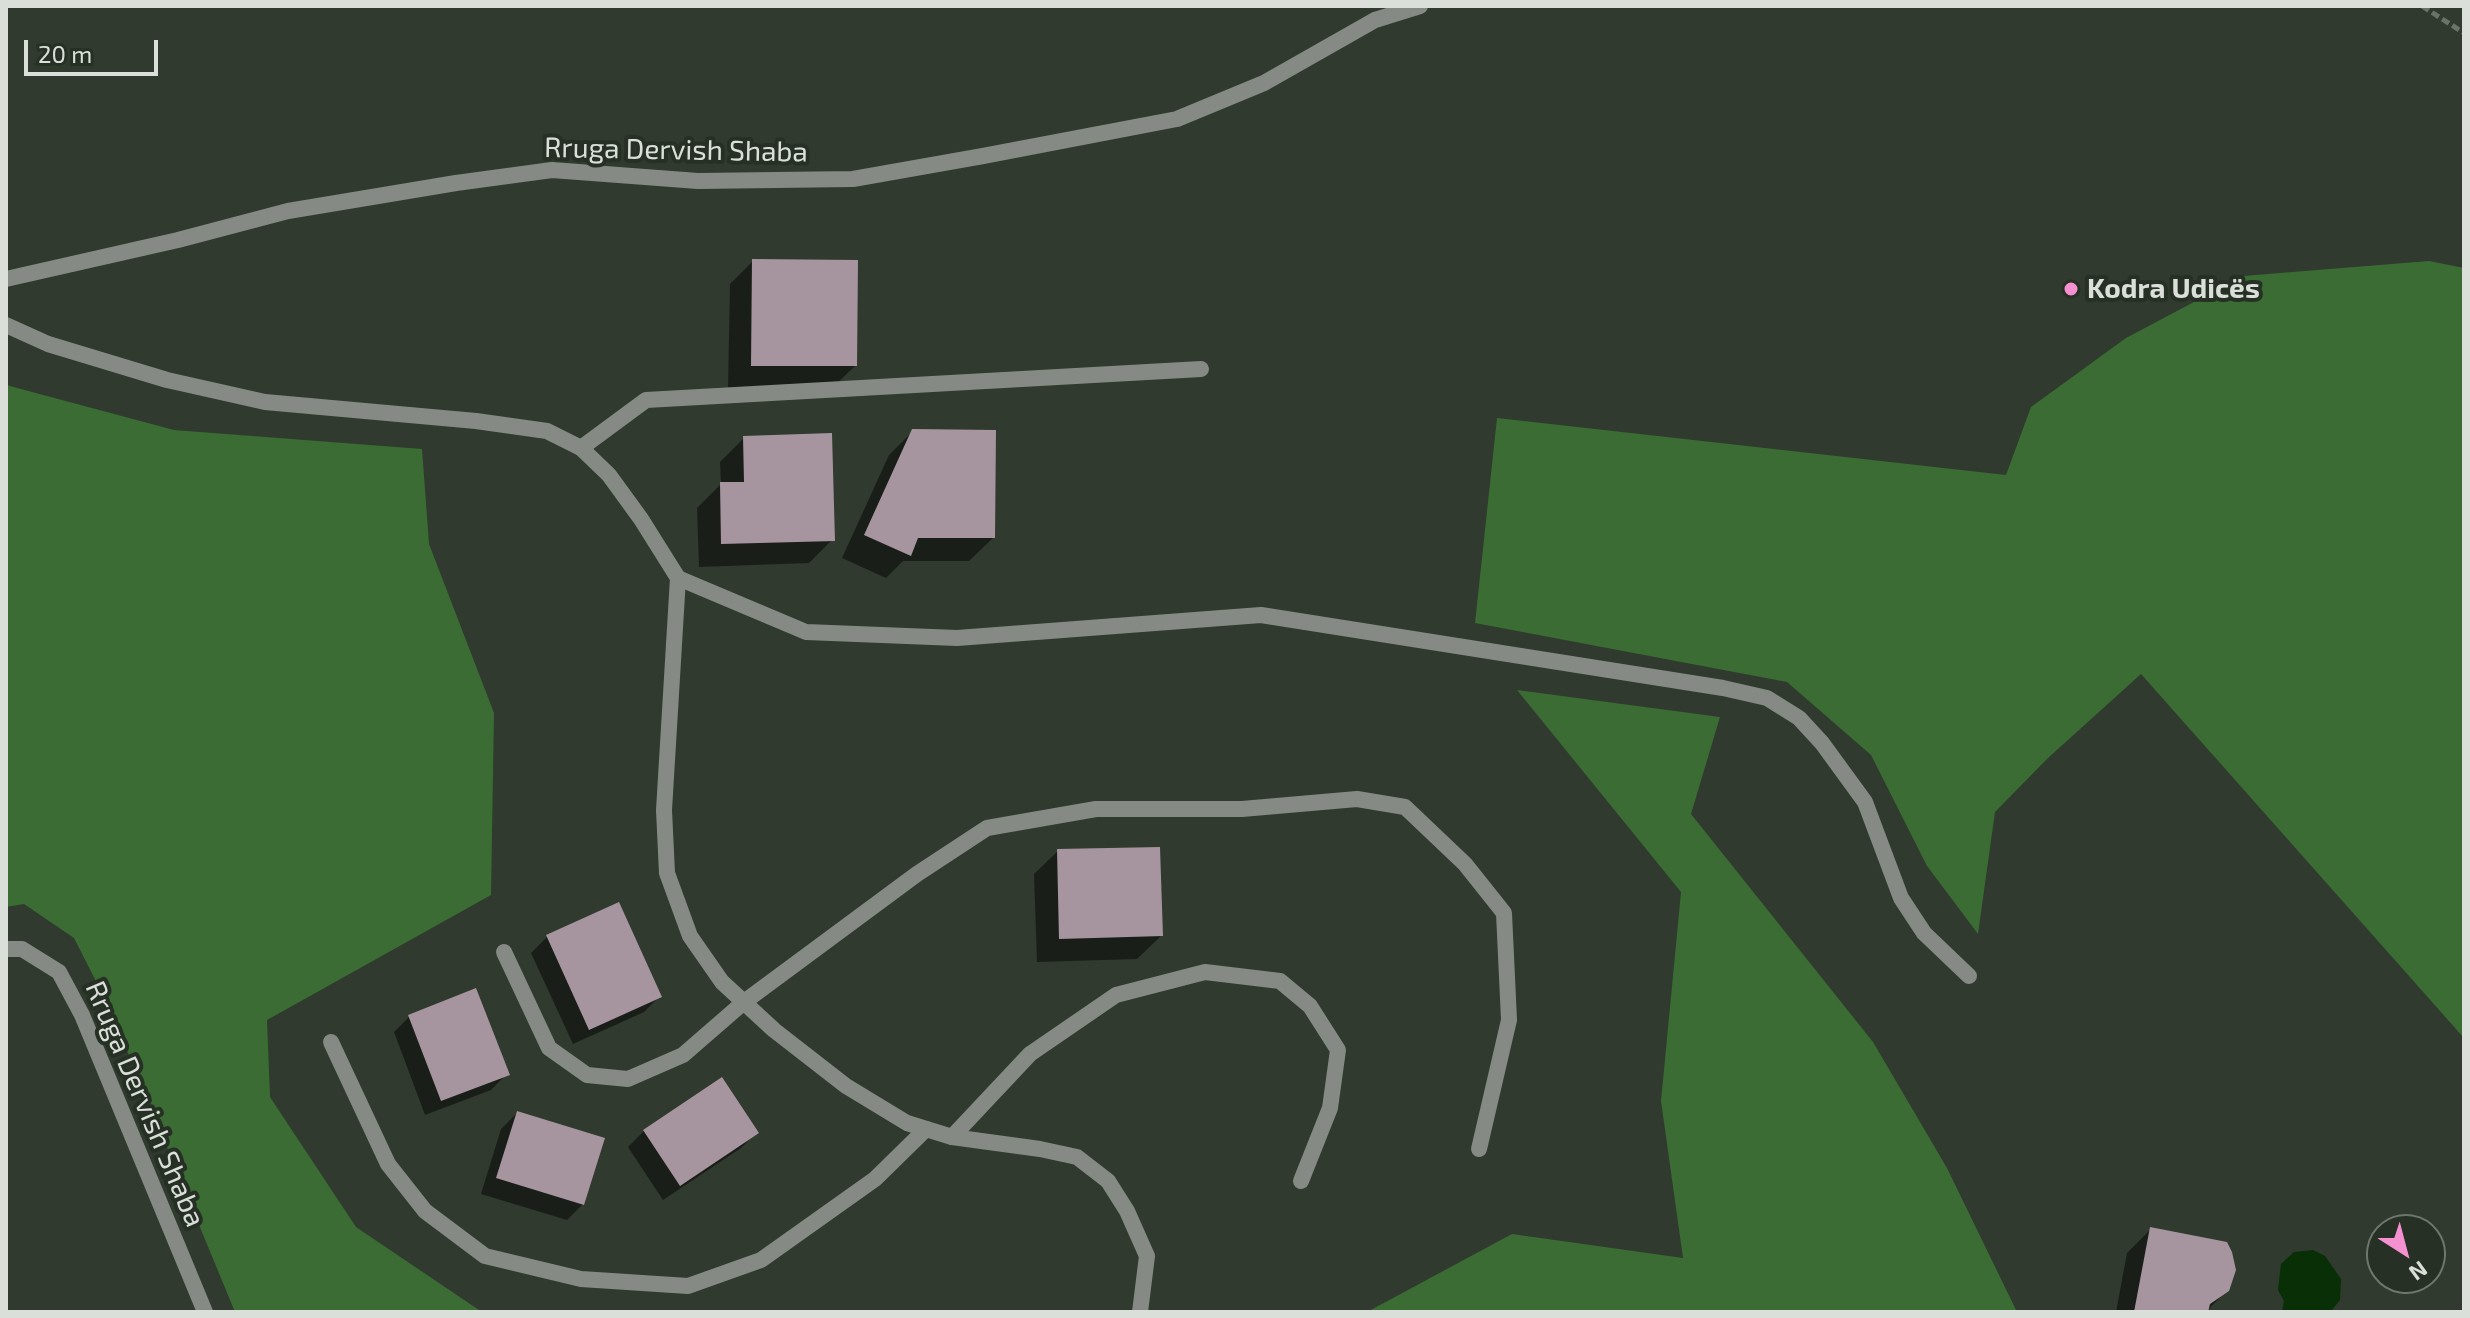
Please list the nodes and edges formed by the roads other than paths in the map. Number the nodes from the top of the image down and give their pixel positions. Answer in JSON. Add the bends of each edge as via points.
{"nodes":[{"id":1,"x":1420,"y":6,"type":"edge"},
{"id":2,"x":6,"y":279,"type":"edge"},
{"id":3,"x":6,"y":325,"type":"edge"},
{"id":4,"x":1201,"y":369,"type":"dead end"},
{"id":5,"x":581,"y":448,"type":"junction"},
{"id":6,"x":678,"y":578,"type":"junction"},
{"id":7,"x":6,"y":949,"type":"edge"},
{"id":8,"x":504,"y":952,"type":"dead end"},
{"id":9,"x":1969,"y":976,"type":"dead end"},
{"id":10,"x":744,"y":1002,"type":"junction"},
{"id":11,"x":331,"y":1042,"type":"dead end"},
{"id":12,"x":926,"y":1129,"type":"junction"},
{"id":13,"x":952,"y":1137,"type":"junction"},
{"id":14,"x":1479,"y":1149,"type":"dead end"},
{"id":15,"x":1301,"y":1181,"type":"dead end"},
{"id":16,"x":205,"y":1312,"type":"edge"},
{"id":17,"x":1140,"y":1312,"type":"edge"}],
"edges":[{"from":1,"to":2,"type":"street","name":"Rruga Dervish Shaba","via":[[1375,20],[1264,83],[1177,119],[853,179],[698,181],[552,170],[456,183],[288,211]]},
{"from":3,"to":5,"type":"street","via":[[48,344],[167,380],[265,402],[547,431]]},
{"from":4,"to":5,"type":"street","via":[[646,400]]},
{"from":5,"to":6,"type":"street","via":[[609,475]]},
{"from":6,"to":9,"type":"street","via":[[806,632],[957,638],[1261,615],[1767,698],[1799,718],[1839,766],[1865,802],[1901,898],[1924,933]]},
{"from":6,"to":10,"type":"street","via":[[664,810],[667,873],[690,936],[722,982]]},
{"from":7,"to":16,"type":"street","name":"Rruga Dervish Shaba","via":[[22,949],[59,972],[82,1015]]},
{"from":8,"to":10,"type":"street","via":[[549,1048],[587,1075],[628,1079],[683,1055]]},
{"from":10,"to":12,"type":"street","via":[[846,1086]]},
{"from":10,"to":14,"type":"street","via":[[987,828],[1096,809],[1242,809],[1357,799],[1405,807],[1465,864],[1504,913],[1509,1020]]},
{"from":11,"to":12,"type":"street","via":[[388,1164],[425,1211],[485,1256],[581,1279],[688,1286],[761,1260],[875,1179]]},
{"from":12,"to":13,"type":"street"},
{"from":13,"to":15,"type":"street","via":[[1030,1054],[1116,995],[1205,972],[1280,981],[1310,1006],[1338,1050],[1330,1108]]},
{"from":13,"to":17,"type":"street","via":[[1077,1157],[1108,1181],[1147,1256]]}]}
